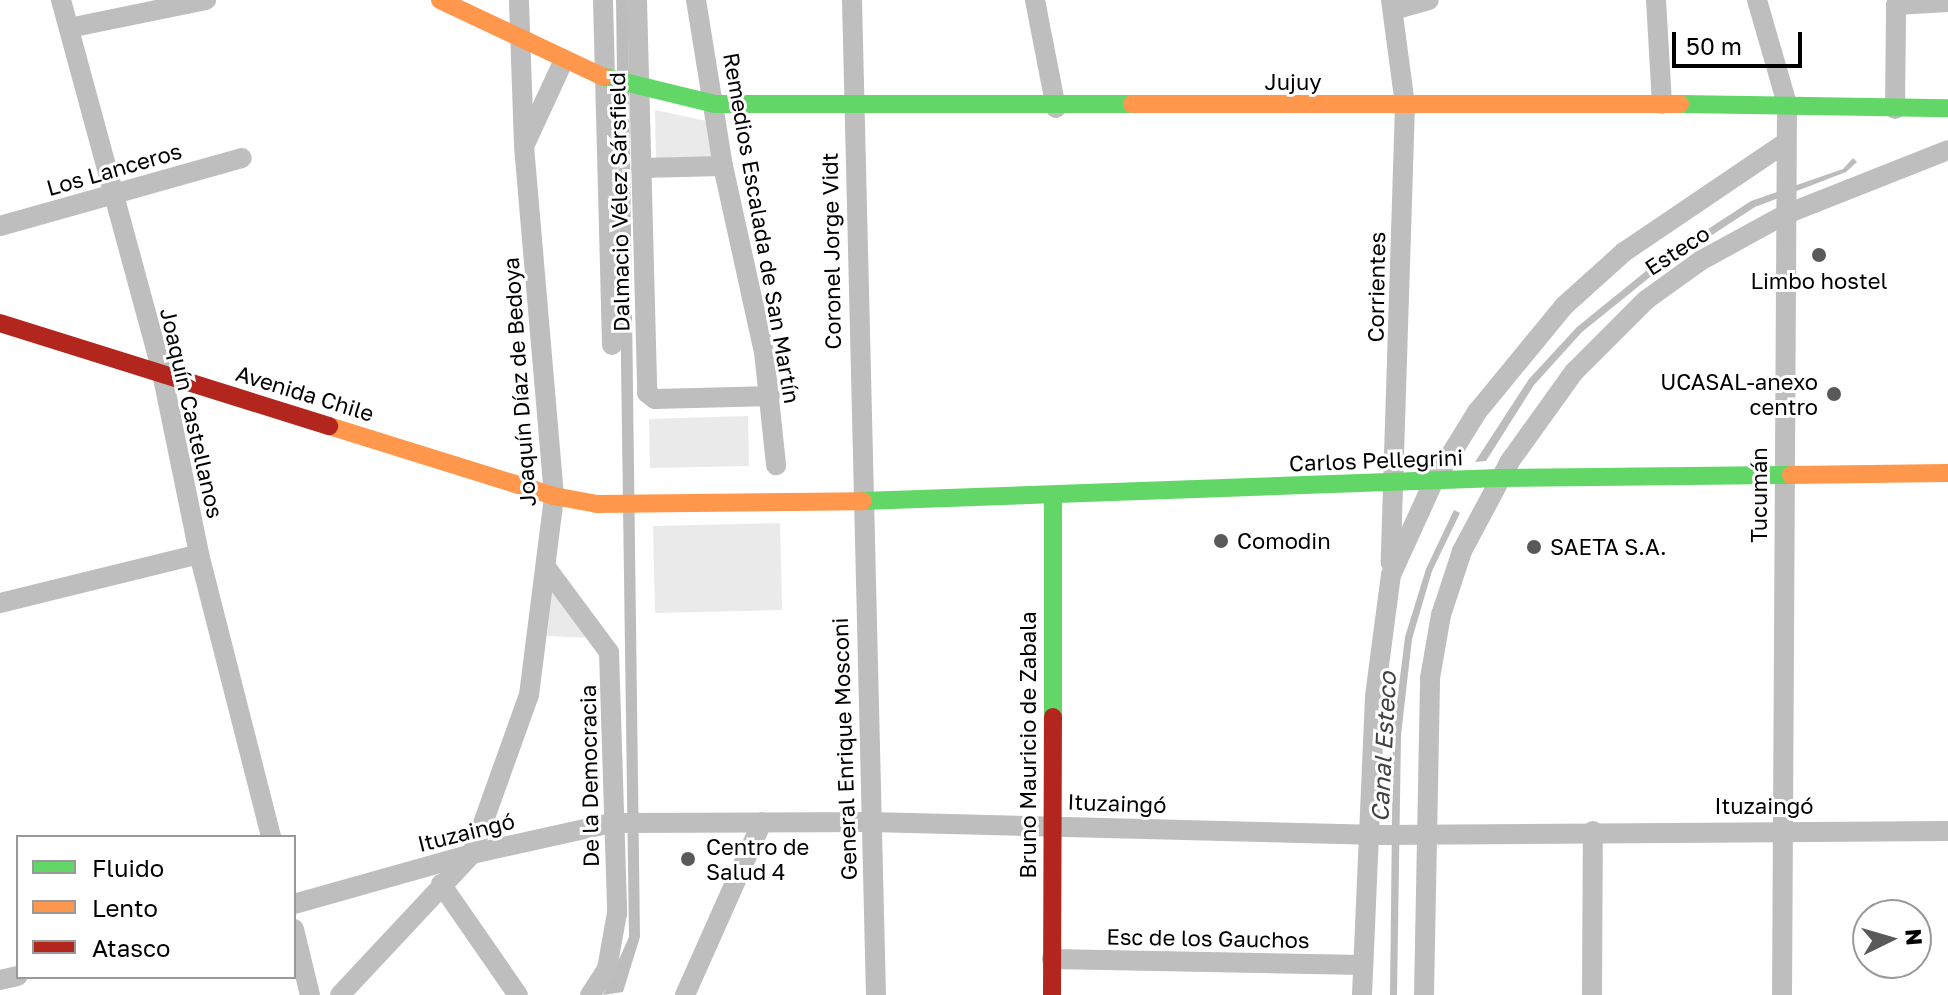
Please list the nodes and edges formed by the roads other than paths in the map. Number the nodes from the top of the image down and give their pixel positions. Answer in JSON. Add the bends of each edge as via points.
{"nodes":[{"id":1,"x":61,"y":0,"type":"edge"},
{"id":2,"x":206,"y":0,"type":"edge"},
{"id":3,"x":440,"y":0,"type":"edge"},
{"id":4,"x":519,"y":0,"type":"edge"},
{"id":5,"x":603,"y":0,"type":"edge"},
{"id":6,"x":637,"y":0,"type":"edge"},
{"id":7,"x":696,"y":0,"type":"edge"},
{"id":8,"x":852,"y":0,"type":"edge"},
{"id":9,"x":1035,"y":0,"type":"edge"},
{"id":10,"x":1429,"y":0,"type":"edge"},
{"id":11,"x":1656,"y":0,"type":"edge"},
{"id":12,"x":1757,"y":0,"type":"edge"},
{"id":13,"x":1948,"y":2,"type":"edge"},
{"id":14,"x":1392,"y":5,"type":"edge"},
{"id":15,"x":69,"y":28,"type":"junction"},
{"id":16,"x":519,"y":41,"type":"junction"},
{"id":17,"x":563,"y":62,"type":"junction"},
{"id":18,"x":604,"y":77,"type":"junction"},
{"id":19,"x":640,"y":89,"type":"junction"},
{"id":20,"x":715,"y":104,"type":"junction"},
{"id":21,"x":1662,"y":104,"type":"junction"},
{"id":22,"x":1787,"y":104,"type":"junction"},
{"id":23,"x":1405,"y":105,"type":"junction"},
{"id":24,"x":852,"y":106,"type":"junction"},
{"id":25,"x":1056,"y":108,"type":"junction"},
{"id":26,"x":1948,"y":108,"type":"edge"},
{"id":27,"x":1895,"y":109,"type":"junction"},
{"id":28,"x":1785,"y":143,"type":"junction"},
{"id":29,"x":524,"y":145,"type":"junction"},
{"id":30,"x":1948,"y":150,"type":"edge"},
{"id":31,"x":242,"y":158,"type":"dead end"},
{"id":32,"x":723,"y":166,"type":"junction"},
{"id":33,"x":641,"y":168,"type":"junction"},
{"id":34,"x":114,"y":194,"type":"junction"},
{"id":35,"x":1784,"y":212,"type":"junction"},
{"id":36,"x":0,"y":226,"type":"edge"},
{"id":37,"x":0,"y":323,"type":"edge"},
{"id":38,"x":612,"y":345,"type":"dead end"},
{"id":39,"x":162,"y":373,"type":"junction"},
{"id":40,"x":770,"y":396,"type":"junction"},
{"id":41,"x":776,"y":465,"type":"dead end"},
{"id":42,"x":1783,"y":473,"type":"junction"},
{"id":43,"x":1948,"y":473,"type":"edge"},
{"id":44,"x":1499,"y":478,"type":"junction"},
{"id":45,"x":1433,"y":483,"type":"junction"},
{"id":46,"x":1395,"y":484,"type":"junction"},
{"id":47,"x":1053,"y":495,"type":"junction"},
{"id":48,"x":554,"y":496,"type":"junction"},
{"id":49,"x":805,"y":500,"type":"joint"},
{"id":50,"x":860,"y":501,"type":"junction"},
{"id":51,"x":199,"y":554,"type":"junction"},
{"id":52,"x":548,"y":570,"type":"junction"},
{"id":53,"x":1391,"y":575,"type":"junction"},
{"id":54,"x":0,"y":603,"type":"edge"},
{"id":55,"x":762,"y":822,"type":"junction"},
{"id":56,"x":871,"y":822,"type":"junction"},
{"id":57,"x":612,"y":823,"type":"junction"},
{"id":58,"x":1051,"y":825,"type":"junction"},
{"id":59,"x":1783,"y":830,"type":"junction"},
{"id":60,"x":1593,"y":831,"type":"junction"},
{"id":61,"x":1948,"y":831,"type":"edge"},
{"id":62,"x":270,"y":835,"type":"edge"},
{"id":63,"x":1374,"y":835,"type":"junction"},
{"id":64,"x":1419,"y":835,"type":"junction"},
{"id":65,"x":472,"y":854,"type":"junction"},
{"id":66,"x":441,"y":884,"type":"junction"},
{"id":67,"x":296,"y":903,"type":"edge"},
{"id":68,"x":296,"y":937,"type":"edge"},
{"id":69,"x":1052,"y":959,"type":"junction"},
{"id":70,"x":1363,"y":965,"type":"junction"},
{"id":71,"x":310,"y":995,"type":"edge"},
{"id":72,"x":340,"y":995,"type":"edge"},
{"id":73,"x":518,"y":995,"type":"edge"},
{"id":74,"x":590,"y":995,"type":"edge"},
{"id":75,"x":685,"y":995,"type":"edge"},
{"id":76,"x":876,"y":995,"type":"edge"},
{"id":77,"x":1052,"y":995,"type":"edge"},
{"id":78,"x":1362,"y":995,"type":"edge"},
{"id":79,"x":1424,"y":995,"type":"edge"},
{"id":80,"x":1592,"y":995,"type":"edge"},
{"id":81,"x":1782,"y":995,"type":"edge"}],
"edges":[{"from":1,"to":15,"type":"street","name":"Joaquín Castellanos"},
{"from":2,"to":15,"type":"street"},
{"from":3,"to":16,"type":"main road","name":"Jujuy"},
{"from":4,"to":16,"type":"street","name":"Joaquín Díaz de Bedoya"},
{"from":5,"to":18,"type":"street","name":"Dalmacio Vélez Sársfield"},
{"from":6,"to":19,"type":"street","name":"Dalmacio Vélez Sársfield"},
{"from":7,"to":20,"type":"street","name":"Remedios Escalada de San Martín"},
{"from":8,"to":24,"type":"street","name":"Coronel Jorge Vidt"},
{"from":9,"to":25,"type":"street"},
{"from":10,"to":14,"type":"street"},
{"from":11,"to":21,"type":"street"},
{"from":12,"to":22,"type":"street","name":"Tucumán"},
{"from":13,"to":27,"type":"street","via":[[1896,5]]},
{"from":14,"to":23,"type":"street","name":"Corrientes"},
{"from":15,"to":34,"type":"street","name":"Joaquín Castellanos"},
{"from":16,"to":17,"type":"main road","name":"Jujuy"},
{"from":16,"to":29,"type":"street","name":"Joaquín Díaz de Bedoya"},
{"from":17,"to":18,"type":"main road","name":"Jujuy"},
{"from":17,"to":29,"type":"street"},
{"from":18,"to":19,"type":"main road","name":"Jujuy"},
{"from":18,"to":38,"type":"street","name":"Dalmacio Vélez Sársfield"},
{"from":19,"to":20,"type":"main road","name":"Jujuy"},
{"from":19,"to":33,"type":"street","name":"Dalmacio Vélez Sársfield"},
{"from":20,"to":24,"type":"main road","name":"Jujuy"},
{"from":20,"to":32,"type":"street","name":"Remedios Escalada de San Martín"},
{"from":21,"to":22,"type":"main road","name":"Jujuy"},
{"from":21,"to":23,"type":"main road","name":"Jujuy"},
{"from":22,"to":27,"type":"main road","name":"Jujuy"},
{"from":22,"to":28,"type":"street","name":"Tucumán"},
{"from":23,"to":25,"type":"main road","name":"Jujuy"},
{"from":23,"to":46,"type":"street","name":"Corrientes"},
{"from":24,"to":25,"type":"main road","name":"Jujuy"},
{"from":24,"to":50,"type":"street","name":"Coronel Jorge Vidt"},
{"from":26,"to":27,"type":"main road","name":"Jujuy"},
{"from":28,"to":35,"type":"street","name":"Tucumán"},
{"from":28,"to":45,"type":"street","name":"Esteco","via":[[1624,252],[1564,306],[1494,389]]},
{"from":29,"to":48,"type":"street","name":"Joaquín Díaz de Bedoya"},
{"from":30,"to":35,"type":"street","name":"Esteco"},
{"from":31,"to":34,"type":"street","name":"Los Lanceros"},
{"from":32,"to":33,"type":"street"},
{"from":32,"to":40,"type":"street","name":"Remedios Escalada de San Martín"},
{"from":33,"to":40,"type":"street","name":"Dalmacio Vélez Sársfield","via":[[647,393],[655,399]]},
{"from":34,"to":36,"type":"street","name":"Los Lanceros"},
{"from":34,"to":39,"type":"street","name":"Joaquín Castellanos"},
{"from":35,"to":42,"type":"street","name":"Tucumán"},
{"from":35,"to":44,"type":"street","name":"Esteco","via":[[1646,300],[1574,372]]},
{"from":37,"to":39,"type":"main road","name":"Avenida Chile"},
{"from":39,"to":48,"type":"main road","name":"Avenida Chile"},
{"from":39,"to":51,"type":"street","name":"Joaquín Castellanos"},
{"from":40,"to":41,"type":"street","name":"Remedios Escalada de San Martín"},
{"from":42,"to":43,"type":"main road","name":"Carlos Pellegrini"},
{"from":42,"to":44,"type":"main road","name":"Carlos Pellegrini"},
{"from":42,"to":59,"type":"street","name":"Tucumán"},
{"from":44,"to":45,"type":"main road","name":"Carlos Pellegrini"},
{"from":44,"to":64,"type":"street","via":[[1462,551],[1441,615]]},
{"from":45,"to":46,"type":"main road","name":"Carlos Pellegrini"},
{"from":45,"to":53,"type":"street","name":"Corrientes"},
{"from":46,"to":47,"type":"main road","name":"Carlos Pellegrini"},
{"from":46,"to":53,"type":"street","name":"Corrientes"},
{"from":47,"to":50,"type":"main road","name":"Carlos Pellegrini"},
{"from":47,"to":58,"type":"main road","name":"Bruno Mauricio de Zabala"},
{"from":48,"to":49,"type":"main road","name":"Avenida Chile","via":[[597,504]]},
{"from":48,"to":52,"type":"street","name":"Joaquín Díaz de Bedoya"},
{"from":49,"to":50,"type":"main road","name":"Carlos Pellegrini"},
{"from":50,"to":56,"type":"street","name":"General Enrique Mosconi"},
{"from":51,"to":54,"type":"street"},
{"from":51,"to":62,"type":"street","name":"Joaquín Castellanos"},
{"from":52,"to":57,"type":"street","name":"De la Democracia","via":[[609,652]]},
{"from":52,"to":65,"type":"street","name":"Joaquín Díaz de Bedoya","via":[[529,695]]},
{"from":53,"to":63,"type":"street","name":"Corrientes","via":[[1375,696]]},
{"from":55,"to":56,"type":"street","name":"Ituzaingó"},
{"from":55,"to":57,"type":"street","name":"Ituzaingó"},
{"from":55,"to":75,"type":"street"},
{"from":56,"to":58,"type":"street","name":"Ituzaingó"},
{"from":56,"to":76,"type":"street","name":"General Enrique Mosconi"},
{"from":57,"to":65,"type":"street","name":"Ituzaingó"},
{"from":57,"to":74,"type":"street","name":"De la Democracia","via":[[614,944],[607,969]]},
{"from":58,"to":63,"type":"street","name":"Ituzaingó"},
{"from":58,"to":69,"type":"main road","name":"Bruno Mauricio de Zabala"},
{"from":59,"to":60,"type":"street","name":"Ituzaingó"},
{"from":59,"to":61,"type":"street","name":"Ituzaingó"},
{"from":59,"to":81,"type":"street","name":"Tucumán"},
{"from":60,"to":64,"type":"street","name":"Ituzaingó"},
{"from":60,"to":80,"type":"street"},
{"from":63,"to":64,"type":"street","name":"Ituzaingó"},
{"from":63,"to":70,"type":"street","name":"Corrientes"},
{"from":64,"to":79,"type":"street"},
{"from":65,"to":66,"type":"street"},
{"from":65,"to":67,"type":"street","name":"Ituzaingó"},
{"from":66,"to":72,"type":"street"},
{"from":66,"to":73,"type":"street"},
{"from":68,"to":71,"type":"street"},
{"from":69,"to":70,"type":"street","name":"Esc de los Gauchos"},
{"from":69,"to":77,"type":"main road","name":"Bruno Mauricio de Zabala"},
{"from":70,"to":78,"type":"street","name":"Corrientes"}]}
